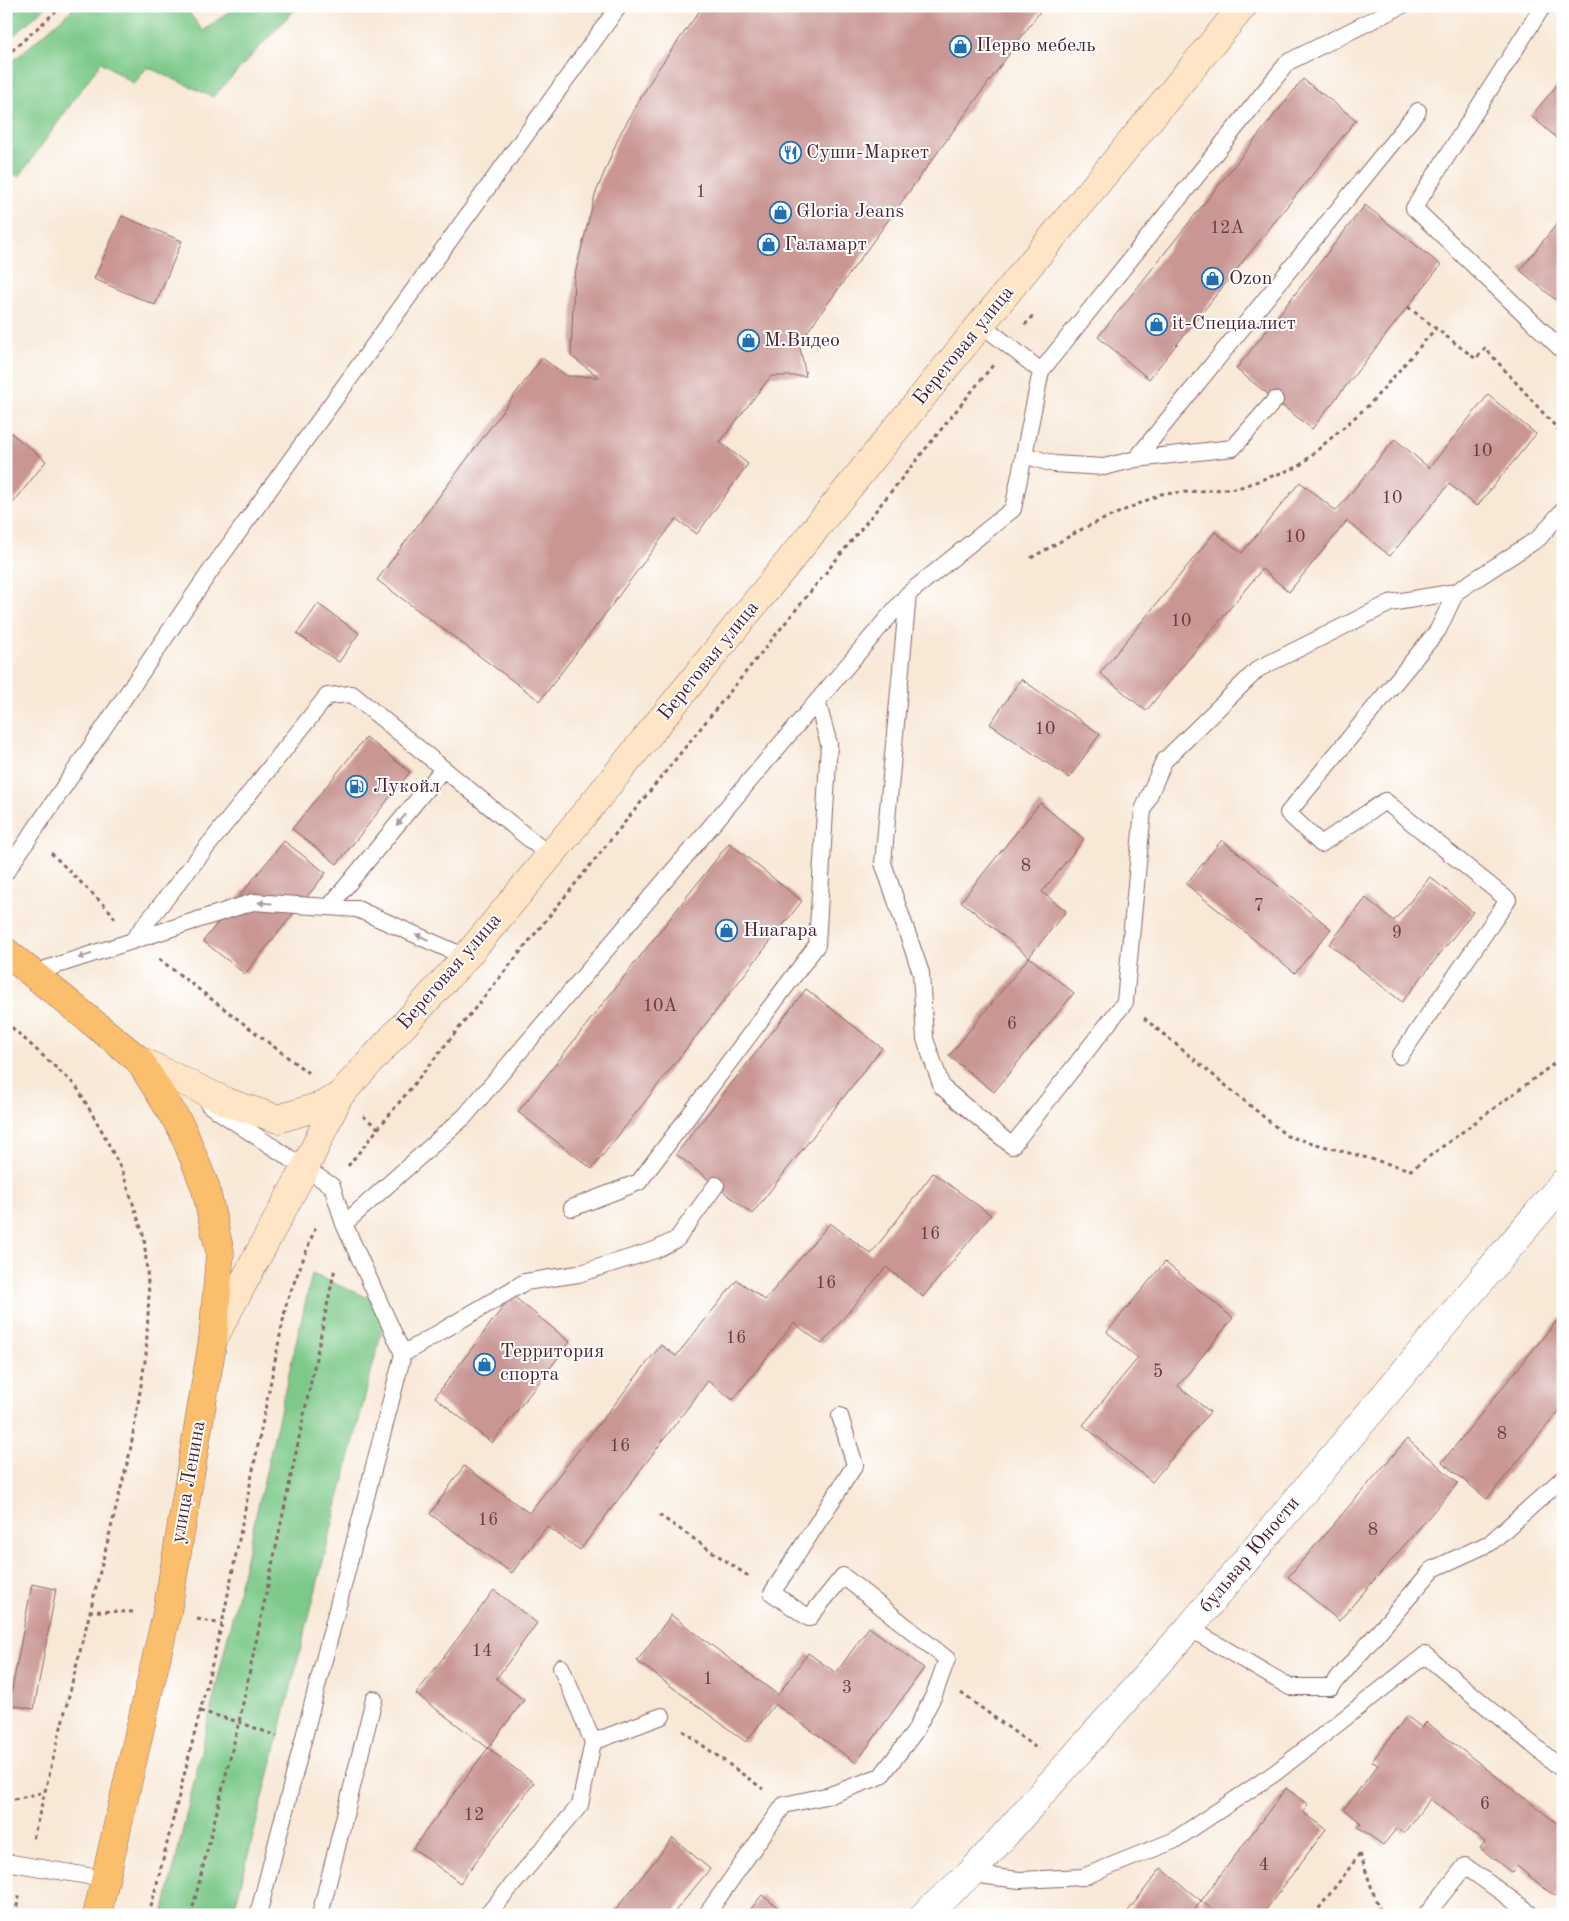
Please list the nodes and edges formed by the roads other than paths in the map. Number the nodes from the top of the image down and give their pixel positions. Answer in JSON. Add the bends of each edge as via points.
{"nodes":[{"id":1,"x":619,"y":6,"type":"edge"},
{"id":2,"x":1243,"y":6,"type":"edge"},
{"id":3,"x":1401,"y":6,"type":"edge"},
{"id":4,"x":1543,"y":6,"type":"edge"},
{"id":5,"x":1418,"y":111,"type":"dead end"},
{"id":6,"x":981,"y":324,"type":"junction"},
{"id":7,"x":1563,"y":351,"type":"edge"},
{"id":8,"x":1041,"y":371,"type":"junction"},
{"id":9,"x":1275,"y":400,"type":"dead end"},
{"id":10,"x":1024,"y":455,"type":"junction"},
{"id":11,"x":1136,"y":459,"type":"junction"},
{"id":12,"x":1563,"y":510,"type":"edge"},
{"id":13,"x":1456,"y":592,"type":"junction"},
{"id":14,"x":908,"y":594,"type":"junction"},
{"id":15,"x":817,"y":701,"type":"junction"},
{"id":16,"x":443,"y":769,"type":"junction"},
{"id":17,"x":549,"y":855,"type":"junction"},
{"id":18,"x":6,"y":872,"type":"edge"},
{"id":19,"x":329,"y":907,"type":"junction"},
{"id":20,"x":132,"y":941,"type":"junction"},
{"id":21,"x":6,"y":952,"type":"edge"},
{"id":22,"x":466,"y":957,"type":"junction"},
{"id":23,"x":33,"y":973,"type":"junction"},
{"id":24,"x":1400,"y":1056,"type":"dead end"},
{"id":25,"x":139,"y":1060,"type":"junction"},
{"id":26,"x":339,"y":1096,"type":"junction"},
{"id":27,"x":306,"y":1166,"type":"junction"},
{"id":28,"x":1563,"y":1183,"type":"edge"},
{"id":29,"x":716,"y":1185,"type":"dead end"},
{"id":30,"x":572,"y":1208,"type":"dead end"},
{"id":31,"x":344,"y":1224,"type":"junction"},
{"id":32,"x":213,"y":1339,"type":"junction"},
{"id":33,"x":403,"y":1354,"type":"junction"},
{"id":34,"x":840,"y":1416,"type":"dead end"},
{"id":35,"x":1563,"y":1478,"type":"edge"},
{"id":36,"x":1189,"y":1628,"type":"junction"},
{"id":37,"x":561,"y":1667,"type":"dead end"},
{"id":38,"x":374,"y":1699,"type":"dead end"},
{"id":39,"x":662,"y":1716,"type":"road end"},
{"id":40,"x":593,"y":1742,"type":"junction"},
{"id":41,"x":1563,"y":1770,"type":"edge"},
{"id":42,"x":6,"y":1862,"type":"edge"},
{"id":43,"x":970,"y":1874,"type":"junction"},
{"id":44,"x":106,"y":1879,"type":"junction"},
{"id":45,"x":97,"y":1915,"type":"edge"},
{"id":46,"x":258,"y":1915,"type":"edge"},
{"id":47,"x":320,"y":1915,"type":"edge"},
{"id":48,"x":487,"y":1915,"type":"edge"},
{"id":49,"x":706,"y":1915,"type":"edge"},
{"id":50,"x":924,"y":1915,"type":"edge"},
{"id":51,"x":1426,"y":1915,"type":"edge"},
{"id":52,"x":1533,"y":1915,"type":"edge"}],
"edges":[{"from":1,"to":18,"type":"lane","via":[[209,573]]},
{"from":2,"to":6,"type":"main road","name":"Береговая улица"},
{"from":3,"to":8,"type":"lane","via":[[1288,62]]},
{"from":4,"to":7,"type":"lane","via":[[1414,208]]},
{"from":5,"to":11,"type":"lane"},
{"from":6,"to":8,"type":"lane"},
{"from":6,"to":17,"type":"main road","name":"Береговая улица"},
{"from":8,"to":10,"type":"lane"},
{"from":9,"to":11,"type":"lane","via":[[1233,448]]},
{"from":10,"to":11,"type":"lane","via":[[1054,464],[1104,467]]},
{"from":10,"to":14,"type":"lane","via":[[1013,509]]},
{"from":12,"to":13,"type":"lane","via":[[1539,538]]},
{"from":13,"to":14,"type":"lane","via":[[1390,603],[1258,669],[1164,761],[1143,810],[1125,1002],[1012,1146],[942,1086],[925,1038],[921,973],[883,863]]},
{"from":13,"to":24,"type":"lane","via":[[1438,630],[1288,813],[1321,844],[1385,801],[1508,900]]},
{"from":14,"to":15,"type":"lane"},
{"from":15,"to":30,"type":"lane","via":[[829,744],[817,945],[639,1182]]},
{"from":15,"to":31,"type":"lane","via":[[465,1116]]},
{"from":16,"to":17,"type":"lane"},
{"from":16,"to":19,"type":"lane","one_way":true},
{"from":16,"to":20,"type":"lane","via":[[352,694],[327,696]]},
{"from":17,"to":22,"type":"main road","name":"Береговая улица"},
{"from":19,"to":20,"type":"lane","one_way":true,"via":[[253,902]]},
{"from":22,"to":19,"type":"lane","one_way":true,"via":[[357,909]]},
{"from":20,"to":23,"type":"lane","one_way":true},
{"from":21,"to":23,"type":"main road","name":"улица Ленина"},
{"from":22,"to":26,"type":"main road","name":"Береговая улица"},
{"from":23,"to":25,"type":"main road","name":"улица Ленина"},
{"from":25,"to":26,"type":"main road","name":"улица Ленина","via":[[227,1102],[278,1119],[320,1106]]},
{"from":25,"to":27,"type":"lane"},
{"from":25,"to":32,"type":"main road","name":"улица Ленина","via":[[182,1129],[205,1186],[220,1252]]},
{"from":26,"to":27,"type":"main road","name":"Береговая улица"},
{"from":27,"to":31,"type":"lane","via":[[332,1186]]},
{"from":27,"to":32,"type":"main road","name":"Береговая улица"},
{"from":28,"to":36,"type":"street","name":"бульвар Юности"},
{"from":29,"to":33,"type":"lane","via":[[677,1239],[655,1250],[578,1274],[525,1282]]},
{"from":31,"to":33,"type":"lane"},
{"from":32,"to":44,"type":"main road","name":"улица Ленина","via":[[167,1612]]},
{"from":33,"to":46,"type":"lane"},
{"from":34,"to":49,"type":"lane","via":[[855,1465],[772,1593],[809,1618],[843,1576],[947,1659],[914,1733],[881,1776],[830,1795],[784,1805]]},
{"from":35,"to":36,"type":"lane","via":[[1490,1543],[1433,1569],[1331,1687],[1290,1687]]},
{"from":36,"to":43,"type":"street","name":"бульвар Юности"},
{"from":37,"to":40,"type":"lane"},
{"from":38,"to":47,"type":"lane"},
{"from":39,"to":40,"type":"lane"},
{"from":40,"to":48,"type":"lane","via":[[580,1805]]},
{"from":41,"to":43,"type":"lane","via":[[1425,1655],[1275,1773],[1173,1841],[1083,1877],[1020,1880]]},
{"from":42,"to":44,"type":"lane"},
{"from":43,"to":50,"type":"street","name":"бульвар Юности"},
{"from":44,"to":45,"type":"main road","name":"улица Ленина"},
{"from":51,"to":52,"type":"lane","via":[[1466,1866]]}]}
